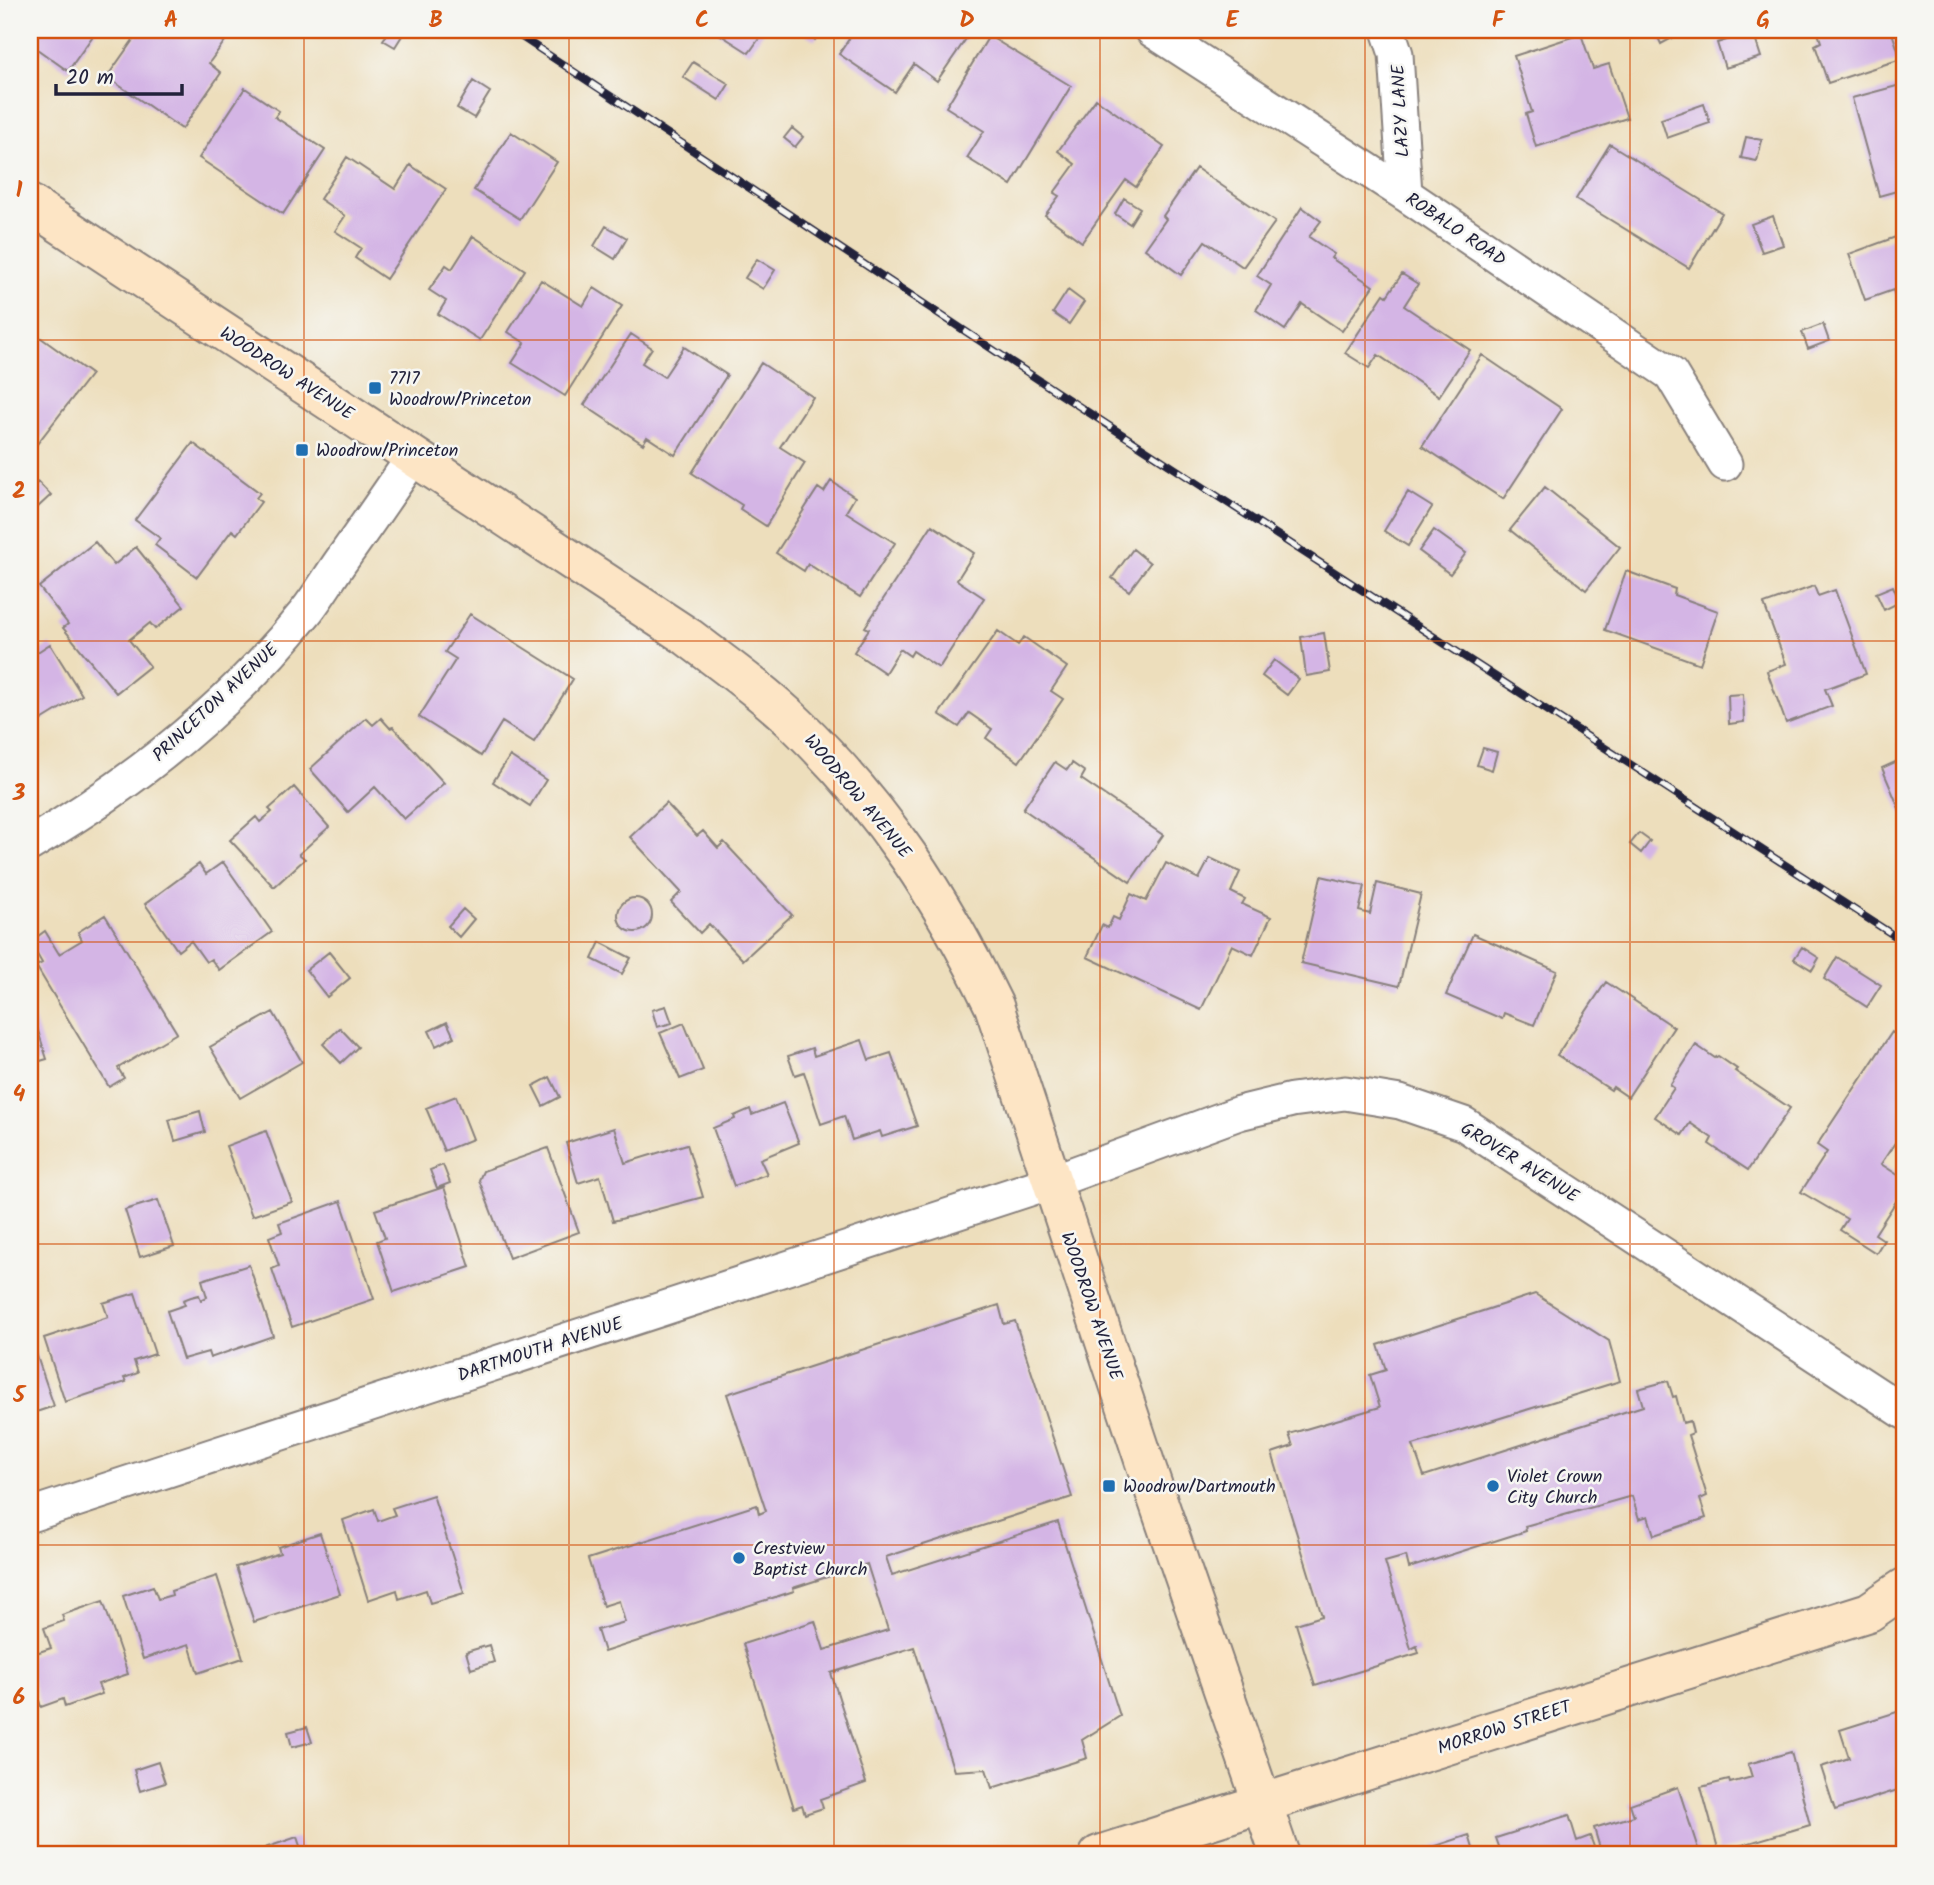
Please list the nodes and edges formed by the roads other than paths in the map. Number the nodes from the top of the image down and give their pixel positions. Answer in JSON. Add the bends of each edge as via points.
{"nodes":[{"id":1,"x":1152,"y":30,"type":"edge"},
{"id":2,"x":1388,"y":30,"type":"edge"},
{"id":3,"x":1405,"y":194,"type":"junction"},
{"id":4,"x":30,"y":204,"type":"edge"},
{"id":5,"x":414,"y":456,"type":"junction"},
{"id":6,"x":1725,"y":464,"type":"dead end"},
{"id":7,"x":30,"y":844,"type":"edge"},
{"id":8,"x":1051,"y":1182,"type":"junction"},
{"id":9,"x":1904,"y":1412,"type":"edge"},
{"id":10,"x":30,"y":1515,"type":"edge"},
{"id":11,"x":1904,"y":1588,"type":"edge"},
{"id":12,"x":1261,"y":1804,"type":"junction"},
{"id":13,"x":1099,"y":1855,"type":"edge"},
{"id":14,"x":1280,"y":1855,"type":"edge"}],
"edges":[{"from":1,"to":3,"type":"street","name":"ROBALO ROAD"},
{"from":2,"to":3,"type":"street","name":"LAZY LANE","via":[[1396,54]]},
{"from":3,"to":6,"type":"street","name":"ROBALO ROAD","via":[[1671,374]]},
{"from":4,"to":5,"type":"street","name":"WOODROW AVENUE"},
{"from":5,"to":7,"type":"street","name":"PRINCETON AVENUE","via":[[306,613],[252,673],[143,769]]},
{"from":5,"to":8,"type":"street","name":"WOODROW AVENUE","via":[[688,637],[748,682],[839,768],[885,822],[963,942],[994,1006]]},
{"from":8,"to":9,"type":"street","name":"GROVER AVENUE","via":[[1238,1113],[1292,1100],[1345,1093],[1400,1102],[1464,1124]]},
{"from":8,"to":10,"type":"street","name":"DARTMOUTH AVENUE"},
{"from":8,"to":12,"type":"street","name":"WOODROW AVENUE"},
{"from":11,"to":12,"type":"street","name":"MORROW STREET","via":[[1869,1612]]},
{"from":12,"to":13,"type":"street","name":"MORROW STREET"},
{"from":12,"to":14,"type":"street","name":"WOODROW AVENUE"}]}
